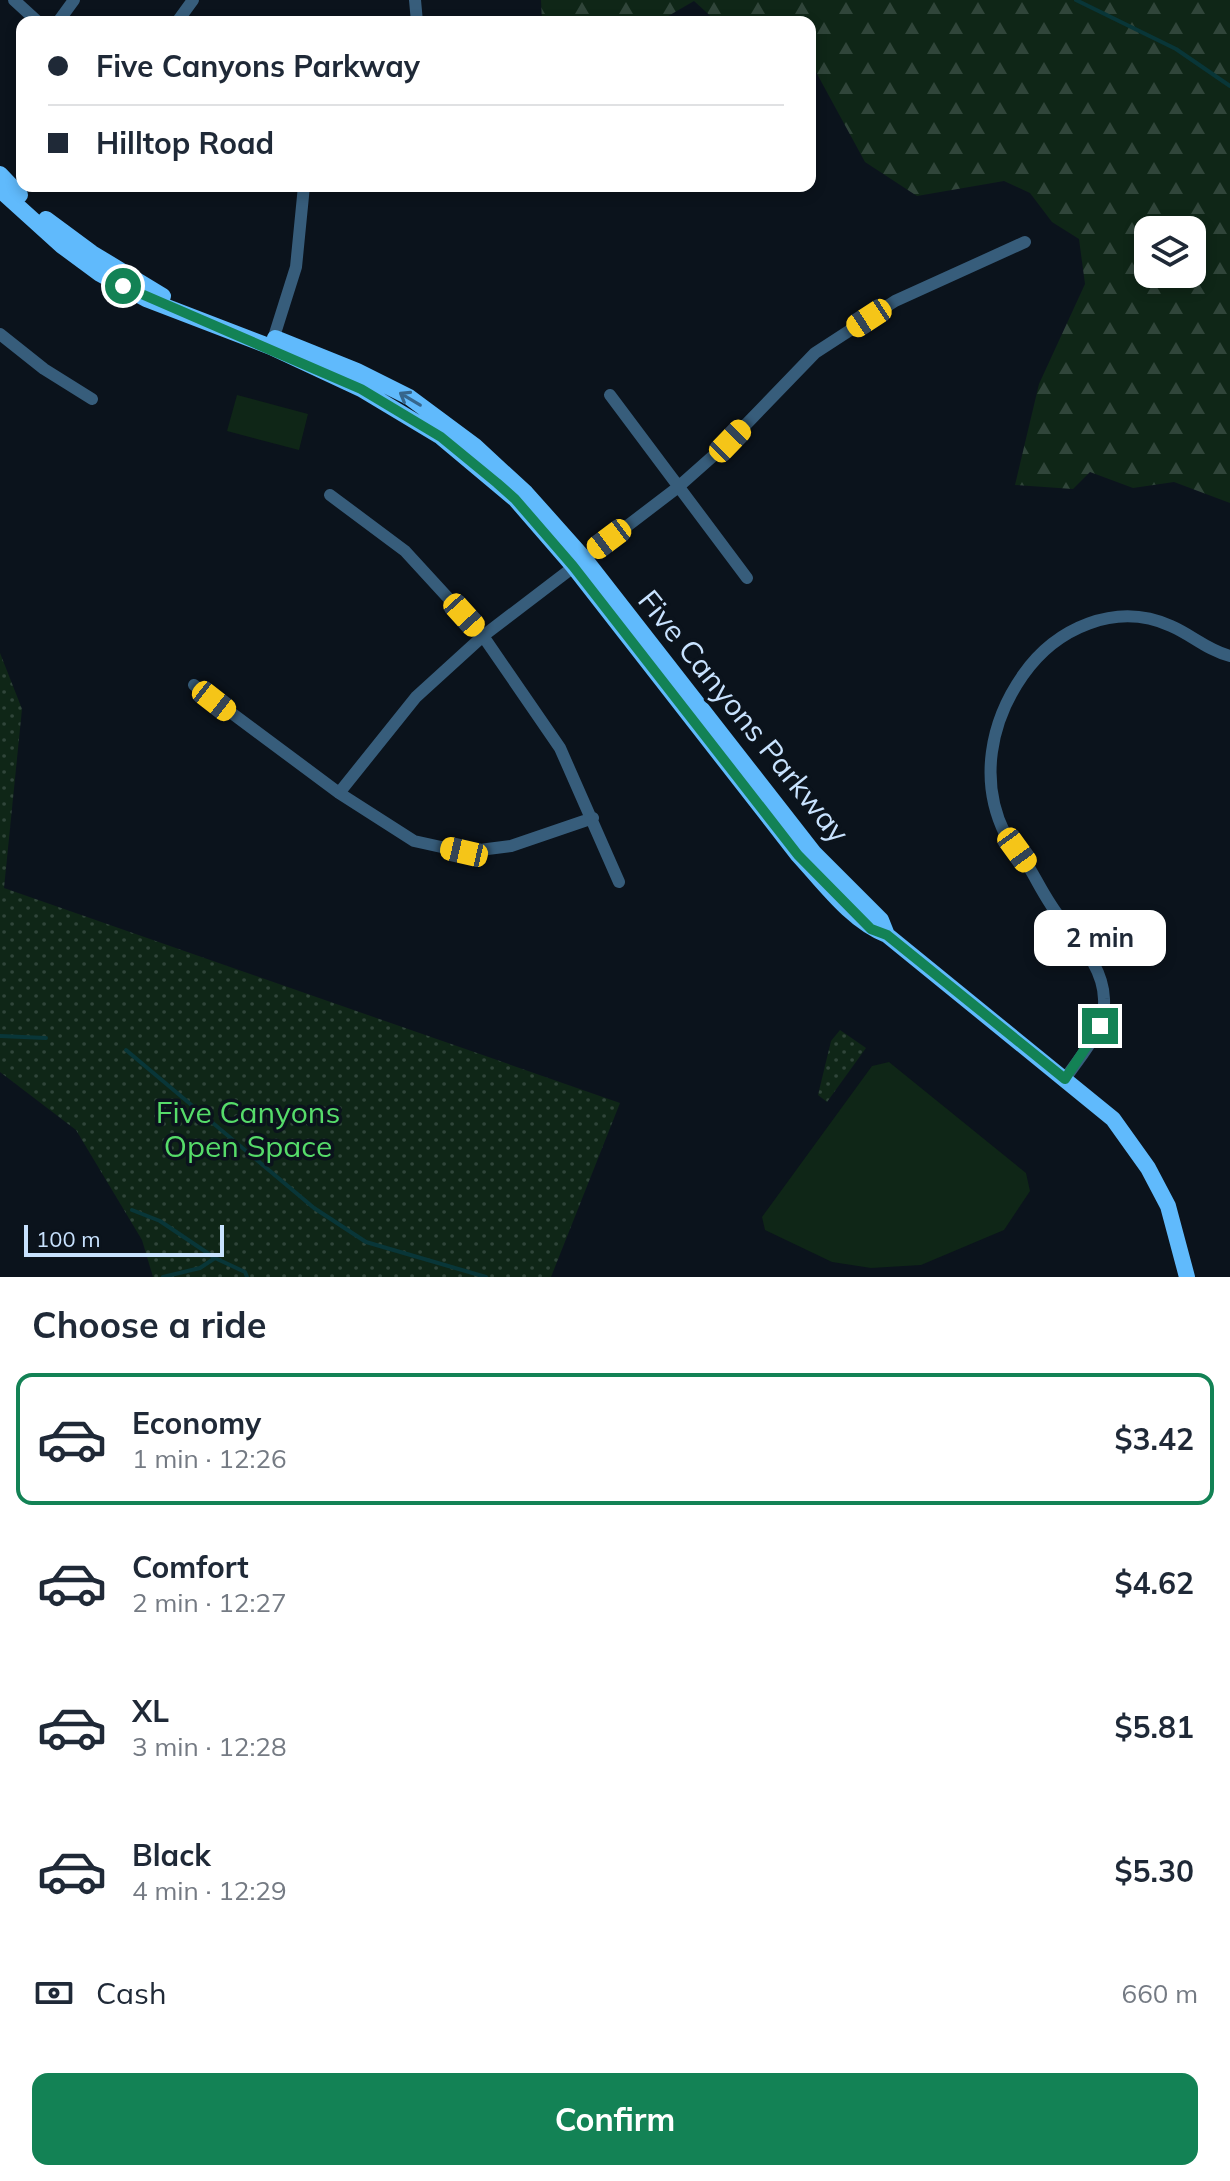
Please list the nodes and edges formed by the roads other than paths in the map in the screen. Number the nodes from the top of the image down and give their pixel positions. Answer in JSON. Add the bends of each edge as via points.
{"nodes":[{"id":1,"x":14,"y":0,"type":"edge"},
{"id":2,"x":31,"y":16,"type":"edge"},
{"id":3,"x":0,"y":174,"type":"edge"},
{"id":4,"x":0,"y":190,"type":"edge"},
{"id":5,"x":16,"y":190,"type":"edge"},
{"id":6,"x":18,"y":192,"type":"edge"},
{"id":7,"x":303,"y":192,"type":"edge"},
{"id":8,"x":1025,"y":242,"type":"dead end"},
{"id":9,"x":0,"y":334,"type":"edge"},
{"id":10,"x":272,"y":342,"type":"junction"},
{"id":11,"x":610,"y":395,"type":"dead end"},
{"id":12,"x":92,"y":399,"type":"dead end"},
{"id":13,"x":677,"y":488,"type":"junction"},
{"id":14,"x":330,"y":495,"type":"dead end"},
{"id":15,"x":579,"y":562,"type":"junction"},
{"id":16,"x":747,"y":578,"type":"dead end"},
{"id":17,"x":483,"y":636,"type":"junction"},
{"id":18,"x":1230,"y":656,"type":"edge"},
{"id":19,"x":194,"y":685,"type":"dead end"},
{"id":20,"x":339,"y":793,"type":"junction"},
{"id":21,"x":593,"y":818,"type":"junction"},
{"id":22,"x":619,"y":882,"type":"dead end"},
{"id":23,"x":1065,"y":1079,"type":"junction"},
{"id":24,"x":1187,"y":1277,"type":"edge"}],
"edges":[{"from":1,"to":2,"type":"street"},
{"from":3,"to":5,"type":"main road","name":"Five Canyons Parkway"},
{"from":4,"to":10,"type":"main road","name":"Five Canyons Parkway","via":[[100,274],[155,303]]},
{"from":6,"to":10,"type":"main road","name":"Five Canyons Parkway","via":[[47,220],[160,295]]},
{"from":7,"to":10,"type":"street","via":[[296,267]]},
{"from":8,"to":13,"type":"street","via":[[895,301],[815,353]]},
{"from":9,"to":12,"type":"street"},
{"from":10,"to":15,"type":"main road","name":"Five Canyons Parkway","via":[[370,378],[446,423],[526,493]]},
{"from":11,"to":13,"type":"street"},
{"from":13,"to":15,"type":"street"},
{"from":13,"to":16,"type":"street"},
{"from":14,"to":17,"type":"street","via":[[405,551]]},
{"from":15,"to":17,"type":"street"},
{"from":15,"to":23,"type":"main road","name":"Five Canyons Parkway","via":[[814,853],[881,920],[887,935]]},
{"from":17,"to":20,"type":"street","via":[[416,697]]},
{"from":17,"to":21,"type":"street","via":[[560,748]]},
{"from":18,"to":23,"type":"street","via":[[1171,625],[1129,616],[1094,620],[1054,641],[1035,658],[993,735],[989,790],[1006,835],[1092,957],[1105,998],[1100,1026]]},
{"from":19,"to":20,"type":"street"},
{"from":20,"to":21,"type":"street","via":[[414,841],[464,852],[511,846]]},
{"from":21,"to":22,"type":"street"},
{"from":23,"to":24,"type":"main road","name":"Five Canyons Parkway","via":[[1113,1119],[1148,1168],[1168,1206]]}]}
